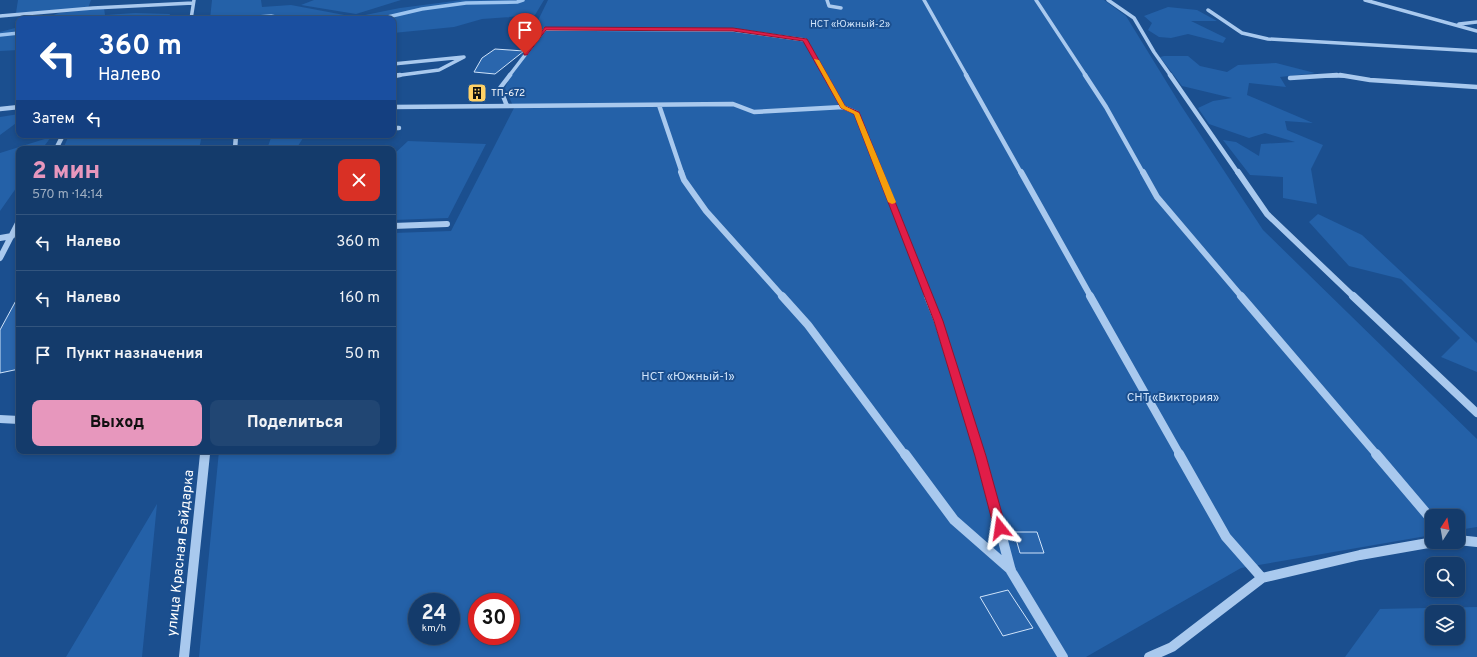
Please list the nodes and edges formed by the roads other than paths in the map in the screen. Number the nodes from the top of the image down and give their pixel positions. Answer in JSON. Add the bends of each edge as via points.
{"nodes":[{"id":1,"x":827,"y":0,"type":"edge"},
{"id":2,"x":924,"y":0,"type":"edge"},
{"id":3,"x":1036,"y":0,"type":"edge"},
{"id":4,"x":1108,"y":0,"type":"edge"},
{"id":5,"x":1365,"y":0,"type":"edge"},
{"id":6,"x":194,"y":1,"type":"edge"},
{"id":7,"x":841,"y":8,"type":"dead end"},
{"id":8,"x":1208,"y":10,"type":"dead end"},
{"id":9,"x":0,"y":16,"type":"edge"},
{"id":10,"x":192,"y":16,"type":"edge"},
{"id":11,"x":1477,"y":22,"type":"edge"},
{"id":12,"x":1454,"y":25,"type":"junction"},
{"id":13,"x":1477,"y":31,"type":"edge"},
{"id":14,"x":1477,"y":52,"type":"edge"},
{"id":15,"x":396,"y":64,"type":"edge"},
{"id":16,"x":396,"y":76,"type":"edge"},
{"id":17,"x":1290,"y":78,"type":"dead end"},
{"id":18,"x":1477,"y":87,"type":"edge"},
{"id":19,"x":659,"y":105,"type":"junction"},
{"id":20,"x":507,"y":106,"type":"junction"},
{"id":21,"x":16,"y":107,"type":"edge"},
{"id":22,"x":396,"y":107,"type":"edge"},
{"id":23,"x":843,"y":107,"type":"junction"},
{"id":24,"x":0,"y":109,"type":"edge"},
{"id":25,"x":447,"y":224,"type":"dead end"},
{"id":26,"x":396,"y":226,"type":"edge"},
{"id":27,"x":16,"y":227,"type":"edge"},
{"id":28,"x":12,"y":236,"type":"junction"},
{"id":29,"x":0,"y":238,"type":"edge"},
{"id":30,"x":0,"y":258,"type":"edge"},
{"id":31,"x":1477,"y":413,"type":"edge"},
{"id":32,"x":0,"y":419,"type":"edge"},
{"id":33,"x":16,"y":420,"type":"edge"},
{"id":34,"x":205,"y":454,"type":"edge"},
{"id":35,"x":1425,"y":512,"type":"edge"},
{"id":36,"x":1465,"y":541,"type":"edge"},
{"id":37,"x":1477,"y":542,"type":"edge"},
{"id":38,"x":1425,"y":544,"type":"edge"},
{"id":39,"x":1012,"y":571,"type":"junction"},
{"id":40,"x":1262,"y":578,"type":"junction"},
{"id":41,"x":184,"y":657,"type":"edge"},
{"id":42,"x":1063,"y":657,"type":"edge"},
{"id":43,"x":1149,"y":657,"type":"edge"}],
"edges":[{"from":1,"to":7,"type":"street","via":[[829,6]]},
{"from":2,"to":40,"type":"street","via":[[1226,537]]},
{"from":3,"to":35,"type":"street","via":[[1106,107],[1157,197]]},
{"from":4,"to":31,"type":"street","via":[[1134,18],[1154,52],[1267,214]]},
{"from":5,"to":12,"type":"street"},
{"from":6,"to":9,"type":"street","via":[[94,6]]},
{"from":6,"to":10,"type":"street"},
{"from":8,"to":14,"type":"street","via":[[1242,33],[1268,39]]},
{"from":11,"to":12,"type":"street"},
{"from":12,"to":13,"type":"street"},
{"from":15,"to":16,"type":"street","via":[[464,57],[439,70]]},
{"from":17,"to":18,"type":"street","via":[[1339,74],[1370,80]]},
{"from":19,"to":20,"type":"street"},
{"from":19,"to":23,"type":"street","via":[[733,104],[754,112]]},
{"from":19,"to":39,"type":"street","via":[[684,180],[706,211],[808,325],[954,520]]},
{"from":20,"to":22,"type":"street"},
{"from":20,"to":23,"type":"street","via":[[500,88],[545,29],[678,29],[733,30],[805,40]]},
{"from":21,"to":24,"type":"street"},
{"from":23,"to":39,"type":"street","via":[[856,113],[938,321],[981,456]]},
{"from":25,"to":26,"type":"street"},
{"from":27,"to":28,"type":"street"},
{"from":28,"to":29,"type":"street"},
{"from":28,"to":30,"type":"street"},
{"from":32,"to":33,"type":"street"},
{"from":34,"to":41,"type":"street","name":"улица Красная Байдарка"},
{"from":36,"to":37,"type":"street"},
{"from":38,"to":40,"type":"street","via":[[1360,555]]},
{"from":39,"to":42,"type":"street"},
{"from":40,"to":43,"type":"street","via":[[1172,646]]}]}
